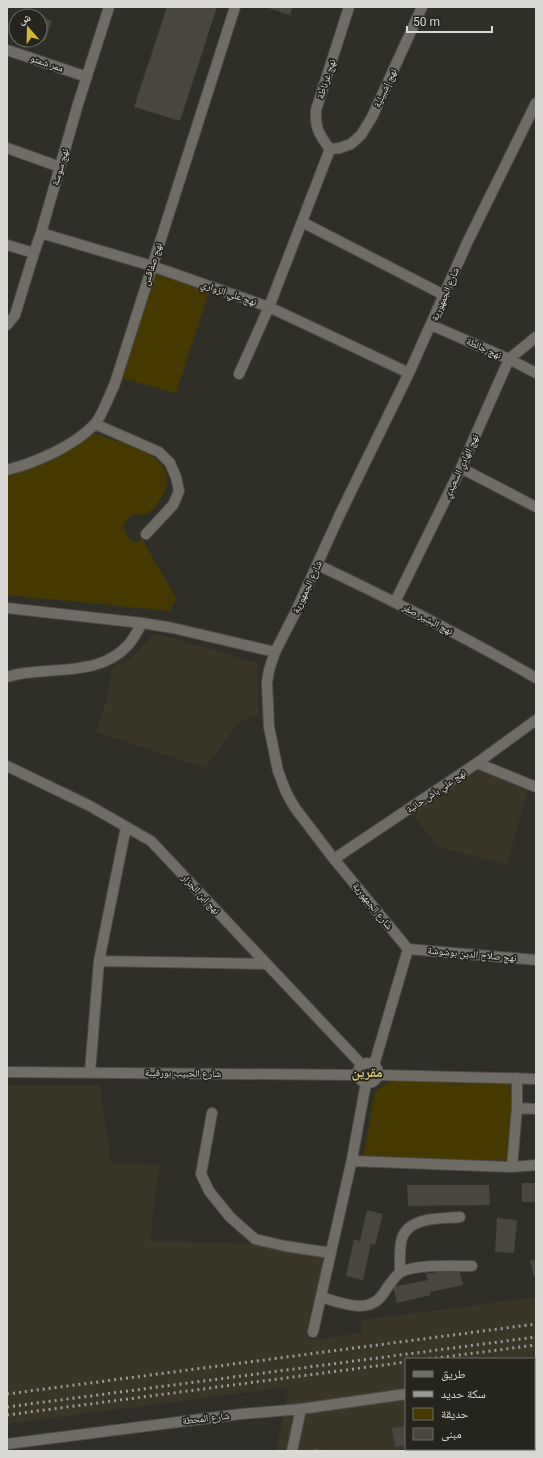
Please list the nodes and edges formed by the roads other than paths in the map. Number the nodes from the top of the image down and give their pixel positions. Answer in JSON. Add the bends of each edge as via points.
{"nodes":[{"id":1,"x":109,"y":7,"type":"edge"},
{"id":2,"x":234,"y":7,"type":"edge"},
{"id":3,"x":349,"y":7,"type":"edge"},
{"id":4,"x":422,"y":7,"type":"edge"},
{"id":5,"x":7,"y":50,"type":"edge"},
{"id":6,"x":87,"y":77,"type":"junction"},
{"id":7,"x":536,"y":103,"type":"edge"},
{"id":8,"x":7,"y":148,"type":"edge"},
{"id":9,"x":330,"y":149,"type":"junction"},
{"id":10,"x":60,"y":167,"type":"junction"},
{"id":11,"x":302,"y":222,"type":"junction"},
{"id":12,"x":41,"y":233,"type":"junction"},
{"id":13,"x":7,"y":245,"type":"edge"},
{"id":14,"x":34,"y":253,"type":"junction"},
{"id":15,"x":152,"y":266,"type":"junction"},
{"id":16,"x":444,"y":294,"type":"junction"},
{"id":17,"x":269,"y":307,"type":"junction"},
{"id":18,"x":7,"y":325,"type":"edge"},
{"id":19,"x":432,"y":325,"type":"junction"},
{"id":20,"x":536,"y":337,"type":"edge"},
{"id":21,"x":509,"y":359,"type":"junction"},
{"id":22,"x":409,"y":373,"type":"junction"},
{"id":23,"x":536,"y":373,"type":"edge"},
{"id":24,"x":239,"y":374,"type":"dead end"},
{"id":25,"x":95,"y":424,"type":"junction"},
{"id":26,"x":461,"y":468,"type":"junction"},
{"id":27,"x":7,"y":470,"type":"edge"},
{"id":28,"x":536,"y":507,"type":"edge"},
{"id":29,"x":146,"y":534,"type":"dead end"},
{"id":30,"x":318,"y":565,"type":"junction"},
{"id":31,"x":395,"y":602,"type":"junction"},
{"id":32,"x":7,"y":608,"type":"edge"},
{"id":33,"x":142,"y":623,"type":"junction"},
{"id":34,"x":275,"y":652,"type":"junction"},
{"id":35,"x":7,"y":677,"type":"edge"},
{"id":36,"x":536,"y":678,"type":"edge"},
{"id":37,"x":536,"y":720,"type":"edge"},
{"id":38,"x":477,"y":764,"type":"junction"},
{"id":39,"x":7,"y":766,"type":"edge"},
{"id":40,"x":536,"y":787,"type":"edge"},
{"id":41,"x":126,"y":827,"type":"junction"},
{"id":42,"x":334,"y":859,"type":"junction"},
{"id":43,"x":408,"y":949,"type":"junction"},
{"id":44,"x":536,"y":960,"type":"edge"},
{"id":45,"x":99,"y":961,"type":"junction"},
{"id":46,"x":267,"y":964,"type":"junction"},
{"id":47,"x":362,"y":1065,"type":"junction"},
{"id":48,"x":374,"y":1065,"type":"junction"},
{"id":49,"x":7,"y":1072,"type":"edge"},
{"id":50,"x":90,"y":1072,"type":"junction"},
{"id":51,"x":378,"y":1075,"type":"junction"},
{"id":52,"x":358,"y":1076,"type":"junction"},
{"id":53,"x":517,"y":1078,"type":"junction"},
{"id":54,"x":536,"y":1078,"type":"edge"},
{"id":55,"x":366,"y":1083,"type":"junction"},
{"id":56,"x":517,"y":1108,"type":"junction"},
{"id":57,"x":536,"y":1109,"type":"edge"},
{"id":58,"x":212,"y":1113,"type":"dead end"},
{"id":59,"x":352,"y":1161,"type":"junction"},
{"id":60,"x":536,"y":1165,"type":"edge"},
{"id":61,"x":512,"y":1167,"type":"junction"},
{"id":62,"x":460,"y":1217,"type":"dead end"},
{"id":63,"x":331,"y":1253,"type":"junction"},
{"id":64,"x":472,"y":1266,"type":"dead end"},
{"id":65,"x":400,"y":1272,"type":"junction"},
{"id":66,"x":321,"y":1297,"type":"junction"},
{"id":67,"x":313,"y":1332,"type":"dead end"},
{"id":68,"x":405,"y":1394,"type":"edge"},
{"id":69,"x":300,"y":1409,"type":"junction"},
{"id":70,"x":7,"y":1444,"type":"edge"},
{"id":71,"x":292,"y":1451,"type":"edge"}],
"edges":[{"from":1,"to":6,"type":"street","name":"نهج سوسة"},
{"from":2,"to":15,"type":"street","name":"نهج صفاقس"},
{"from":3,"to":9,"type":"street","name":"نهج غرناطة","via":[[316,110],[318,131]]},
{"from":4,"to":9,"type":"street","name":"نهج إشبيلية","via":[[372,117],[361,135],[351,144]]},
{"from":5,"to":6,"type":"street","name":"ممر شمتو"},
{"from":6,"to":10,"type":"street","name":"نهج سوسة"},
{"from":7,"to":16,"type":"street","name":"شارع الجمهورية"},
{"from":8,"to":10,"type":"street"},
{"from":9,"to":11,"type":"street"},
{"from":10,"to":12,"type":"street","name":"نهج سوسة"},
{"from":11,"to":16,"type":"street"},
{"from":11,"to":17,"type":"street"},
{"from":12,"to":14,"type":"street","name":"نهج سوسة"},
{"from":12,"to":15,"type":"street","name":"نهج علي الزواري"},
{"from":13,"to":14,"type":"street"},
{"from":14,"to":18,"type":"street","name":"نهج سوسة","via":[[15,316]]},
{"from":15,"to":17,"type":"street","name":"نهج علي الزواري"},
{"from":15,"to":25,"type":"street","name":"نهج صفاقس","via":[[114,386]]},
{"from":16,"to":19,"type":"street","name":"شارع الجمهورية"},
{"from":17,"to":22,"type":"street","name":"نهج علي الزواري"},
{"from":17,"to":24,"type":"street"},
{"from":19,"to":21,"type":"street","name":"نهج جالطة"},
{"from":19,"to":22,"type":"street","name":"شارع الجمهورية"},
{"from":20,"to":21,"type":"street","name":"نهج الهادي السعيدي"},
{"from":21,"to":23,"type":"street","name":"نهج جالطة"},
{"from":21,"to":26,"type":"street","name":"نهج الهادي السعيدي"},
{"from":22,"to":30,"type":"street","name":"شارع الجمهورية"},
{"from":25,"to":27,"type":"street","name":"نهج صفاقس","via":[[48,455]]},
{"from":25,"to":29,"type":"street","via":[[160,452],[170,463],[179,491],[173,505]]},
{"from":26,"to":28,"type":"street"},
{"from":26,"to":31,"type":"street","name":"نهج الهادي السعيدي"},
{"from":30,"to":31,"type":"street","name":"نهج البشير صفر"},
{"from":30,"to":34,"type":"street","name":"شارع الجمهورية"},
{"from":31,"to":36,"type":"street","name":"نهج البشير صفر"},
{"from":32,"to":33,"type":"street"},
{"from":33,"to":34,"type":"street"},
{"from":33,"to":35,"type":"street","via":[[130,644],[112,658],[95,665]]},
{"from":34,"to":42,"type":"street","name":"شارع الجمهورية","via":[[267,683],[269,727],[278,771],[295,808]]},
{"from":37,"to":38,"type":"street","name":"نهج علي باش حانبة"},
{"from":38,"to":40,"type":"street"},
{"from":38,"to":42,"type":"street","name":"نهج علي باش حانبة"},
{"from":39,"to":41,"type":"street","name":"نهج ابن الجزار","via":[[90,806]]},
{"from":41,"to":45,"type":"street"},
{"from":41,"to":46,"type":"street","name":"نهج ابن الجزار","via":[[151,841]]},
{"from":42,"to":43,"type":"street","name":"شارع الجمهورية"},
{"from":43,"to":44,"type":"street","name":"نهج صلاح الدين بوشوشة"},
{"from":43,"to":48,"type":"street"},
{"from":45,"to":46,"type":"street"},
{"from":45,"to":50,"type":"street"},
{"from":46,"to":47,"type":"street","name":"نهج ابن الجزار"},
{"from":47,"to":48,"type":"street"},
{"from":47,"to":52,"type":"street"},
{"from":48,"to":51,"type":"street"},
{"from":49,"to":50,"type":"street","name":"شارع الحبيب بورقيبة"},
{"from":50,"to":52,"type":"street","name":"شارع الحبيب بورقيبة"},
{"from":51,"to":53,"type":"street"},
{"from":51,"to":55,"type":"street","via":[[373,1081]]},
{"from":52,"to":55,"type":"street"},
{"from":53,"to":54,"type":"street"},
{"from":53,"to":56,"type":"street"},
{"from":55,"to":59,"type":"street"},
{"from":56,"to":57,"type":"street"},
{"from":56,"to":61,"type":"street"},
{"from":58,"to":63,"type":"street","via":[[201,1174],[209,1191],[230,1217],[255,1239]]},
{"from":59,"to":61,"type":"street"},
{"from":59,"to":63,"type":"street"},
{"from":60,"to":61,"type":"street"},
{"from":62,"to":65,"type":"street","via":[[426,1220],[411,1226],[402,1238]]},
{"from":63,"to":66,"type":"street"},
{"from":64,"to":65,"type":"street","via":[[423,1266]]},
{"from":65,"to":66,"type":"street","via":[[379,1300],[362,1307]]},
{"from":66,"to":67,"type":"street"},
{"from":68,"to":69,"type":"street","name":"شارع المحطة"},
{"from":69,"to":70,"type":"street","name":"شارع المحطة","via":[[241,1414]]},
{"from":69,"to":71,"type":"street"}]}
